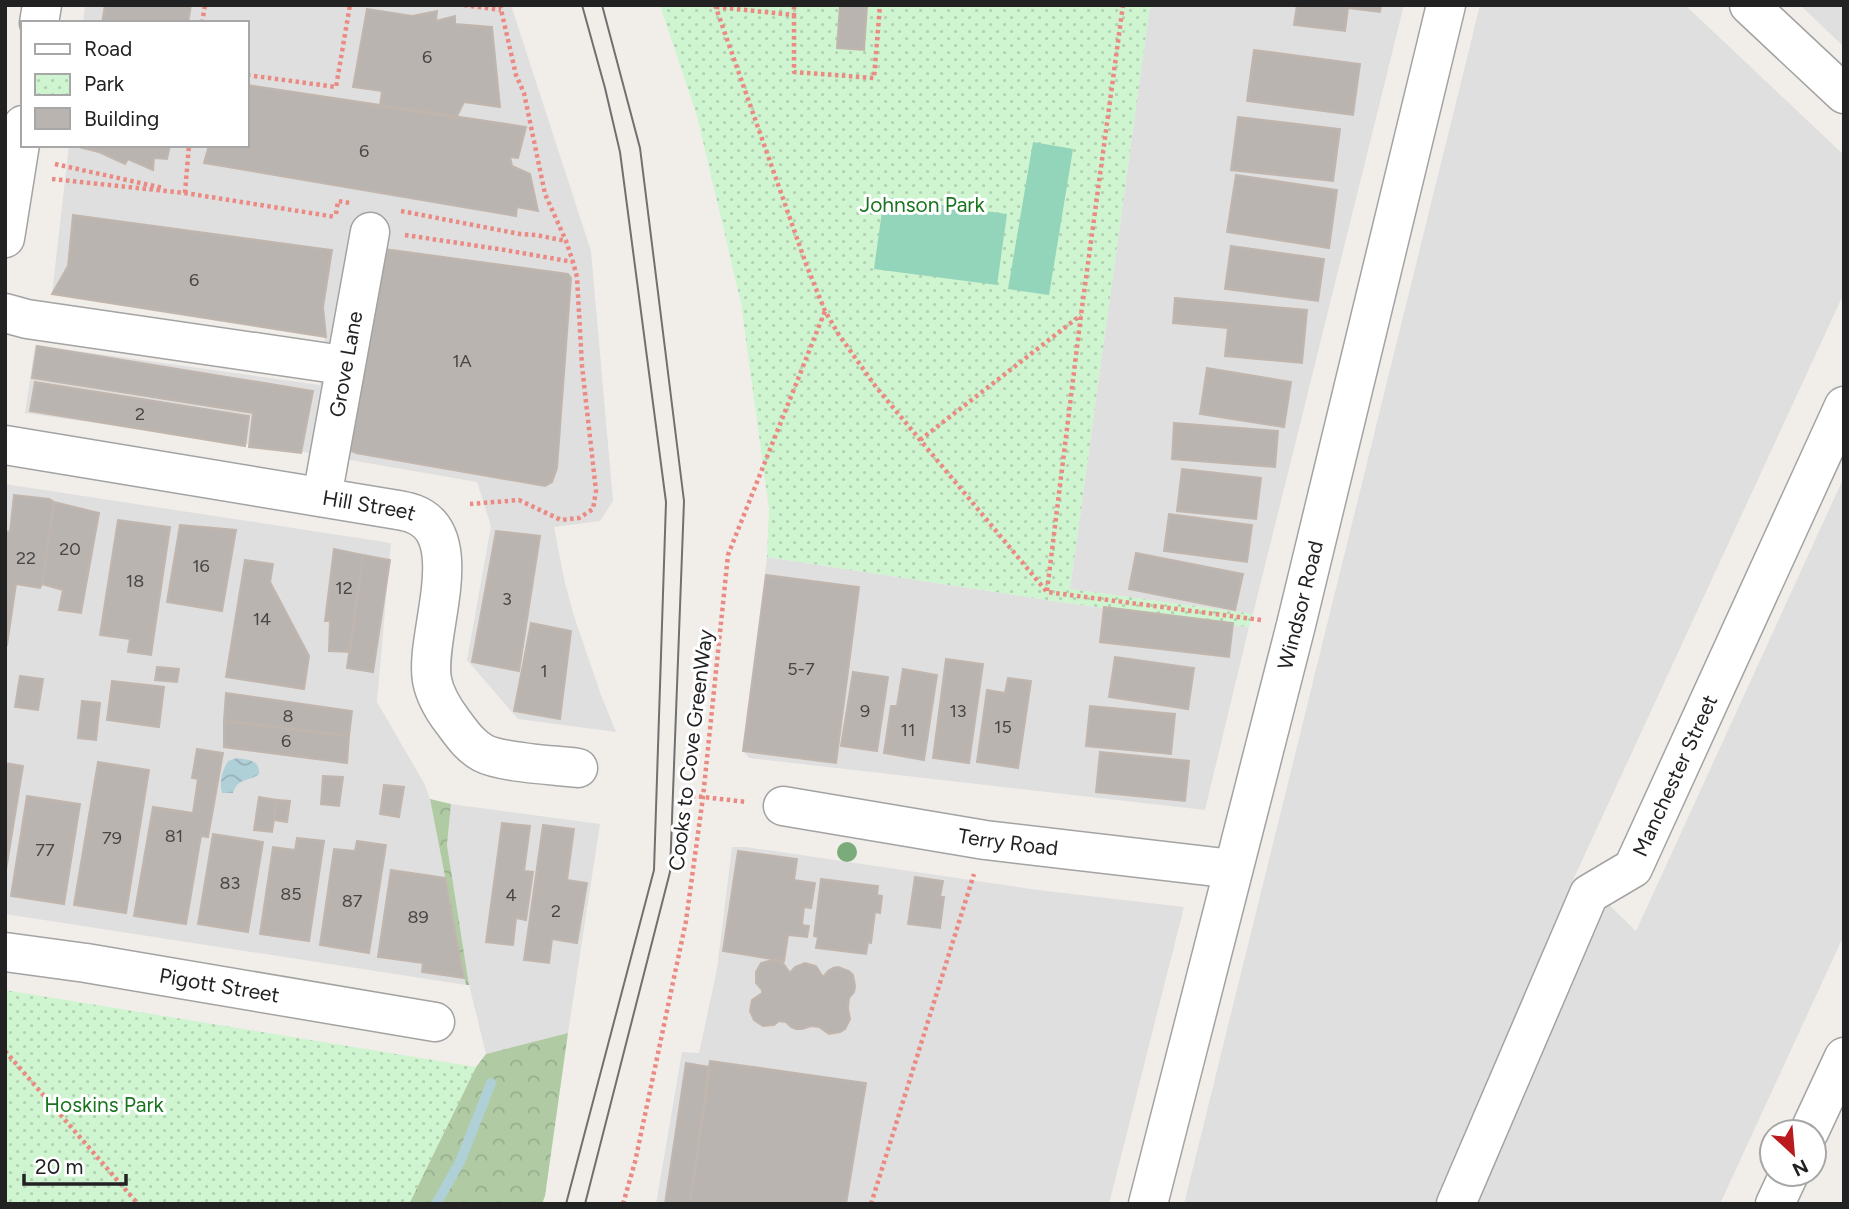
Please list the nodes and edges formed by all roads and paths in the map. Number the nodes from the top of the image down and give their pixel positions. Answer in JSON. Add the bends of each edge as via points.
{"nodes":[{"id":1,"x":350,"y":5,"type":"edge"},
{"id":2,"x":464,"y":5,"type":"edge"},
{"id":3,"x":794,"y":5,"type":"edge"},
{"id":4,"x":880,"y":5,"type":"edge"},
{"id":5,"x":1123,"y":5,"type":"edge"},
{"id":6,"x":1446,"y":5,"type":"edge"},
{"id":7,"x":1749,"y":5,"type":"edge"},
{"id":8,"x":715,"y":6,"type":"edge"},
{"id":9,"x":500,"y":8,"type":"edge"},
{"id":10,"x":794,"y":15,"type":"junction"},
{"id":11,"x":248,"y":75,"type":"edge"},
{"id":12,"x":1844,"y":94,"type":"edge"},
{"id":13,"x":21,"y":138,"type":"edge"},
{"id":14,"x":189,"y":147,"type":"edge"},
{"id":15,"x":55,"y":164,"type":"dead end"},
{"id":16,"x":52,"y":179,"type":"dead end"},
{"id":17,"x":185,"y":193,"type":"junction"},
{"id":18,"x":378,"y":216,"type":"junction"},
{"id":19,"x":5,"y":238,"type":"edge"},
{"id":20,"x":566,"y":242,"type":"junction"},
{"id":21,"x":573,"y":262,"type":"junction"},
{"id":22,"x":825,"y":311,"type":"junction"},
{"id":23,"x":5,"y":313,"type":"edge"},
{"id":24,"x":1081,"y":315,"type":"junction"},
{"id":25,"x":329,"y":363,"type":"dead end"},
{"id":26,"x":1844,"y":406,"type":"edge"},
{"id":27,"x":920,"y":440,"type":"junction"},
{"id":28,"x":5,"y":445,"type":"edge"},
{"id":29,"x":322,"y":497,"type":"junction"},
{"id":30,"x":470,"y":504,"type":"dead end"},
{"id":31,"x":1047,"y":592,"type":"junction"},
{"id":32,"x":1296,"y":625,"type":"junction"},
{"id":33,"x":578,"y":768,"type":"dead end"},
{"id":34,"x":685,"y":795,"type":"dead end"},
{"id":35,"x":704,"y":797,"type":"junction"},
{"id":36,"x":783,"y":806,"type":"joint"},
{"id":37,"x":985,"y":840,"type":"junction"},
{"id":38,"x":1233,"y":869,"type":"junction"},
{"id":39,"x":5,"y":952,"type":"edge"},
{"id":40,"x":435,"y":1021,"type":"dead end"},
{"id":41,"x":5,"y":1051,"type":"edge"},
{"id":42,"x":1844,"y":1056,"type":"edge"},
{"id":43,"x":1815,"y":1118,"type":"edge"},
{"id":44,"x":1782,"y":1188,"type":"edge"},
{"id":45,"x":138,"y":1204,"type":"edge"},
{"id":46,"x":624,"y":1204,"type":"edge"},
{"id":47,"x":871,"y":1204,"type":"edge"},
{"id":48,"x":1148,"y":1204,"type":"edge"},
{"id":49,"x":1456,"y":1204,"type":"edge"},
{"id":50,"x":1775,"y":1204,"type":"edge"}],
"edges":[{"from":1,"to":11,"type":"path","via":[[336,87]]},
{"from":2,"to":9,"type":"path"},
{"from":3,"to":10,"type":"path"},
{"from":4,"to":10,"type":"path","via":[[874,78],[794,72]]},
{"from":5,"to":24,"type":"path"},
{"from":6,"to":32,"type":"street","name":"Windsor Road"},
{"from":7,"to":12,"type":"street"},
{"from":8,"to":10,"type":"path"},
{"from":8,"to":22,"type":"path"},
{"from":9,"to":20,"type":"path","via":[[545,194]]},
{"from":13,"to":19,"type":"street"},
{"from":14,"to":17,"type":"path"},
{"from":15,"to":17,"type":"path"},
{"from":16,"to":17,"type":"path"},
{"from":17,"to":18,"type":"path","via":[[336,217],[338,201]]},
{"from":18,"to":20,"type":"path"},
{"from":18,"to":21,"type":"path","via":[[439,240]]},
{"from":18,"to":29,"type":"street","name":"Grove Lane"},
{"from":20,"to":21,"type":"path"},
{"from":21,"to":30,"type":"path","via":[[596,491],[593,509],[579,518],[561,520],[519,500]]},
{"from":22,"to":27,"type":"path","via":[[856,360]]},
{"from":22,"to":35,"type":"path","name":"Cooks to Cove GreenWay","via":[[728,555]]},
{"from":23,"to":25,"type":"street","via":[[27,319],[274,342]]},
{"from":24,"to":27,"type":"path"},
{"from":24,"to":31,"type":"path"},
{"from":26,"to":49,"type":"street","name":"Manchester Street","via":[[1633,868],[1589,894]]},
{"from":27,"to":31,"type":"path"},
{"from":28,"to":29,"type":"street","name":"Hill Street"},
{"from":29,"to":33,"type":"street","name":"Hill Street","via":[[416,514],[431,527],[443,564],[431,678],[436,696],[468,743],[503,759]]},
{"from":31,"to":32,"type":"path"},
{"from":32,"to":38,"type":"street","name":"Windsor Road"},
{"from":34,"to":35,"type":"path"},
{"from":35,"to":36,"type":"path"},
{"from":35,"to":46,"type":"path","name":"Cooks to Cove GreenWay","via":[[686,921]]},
{"from":36,"to":37,"type":"street","name":"Terry Road"},
{"from":37,"to":38,"type":"street","name":"Terry Road"},
{"from":37,"to":47,"type":"path"},
{"from":38,"to":48,"type":"street","name":"Windsor Road"},
{"from":39,"to":40,"type":"street","name":"Pigott Street"},
{"from":41,"to":45,"type":"path"},
{"from":42,"to":43,"type":"street"},
{"from":44,"to":50,"type":"street"}]}
